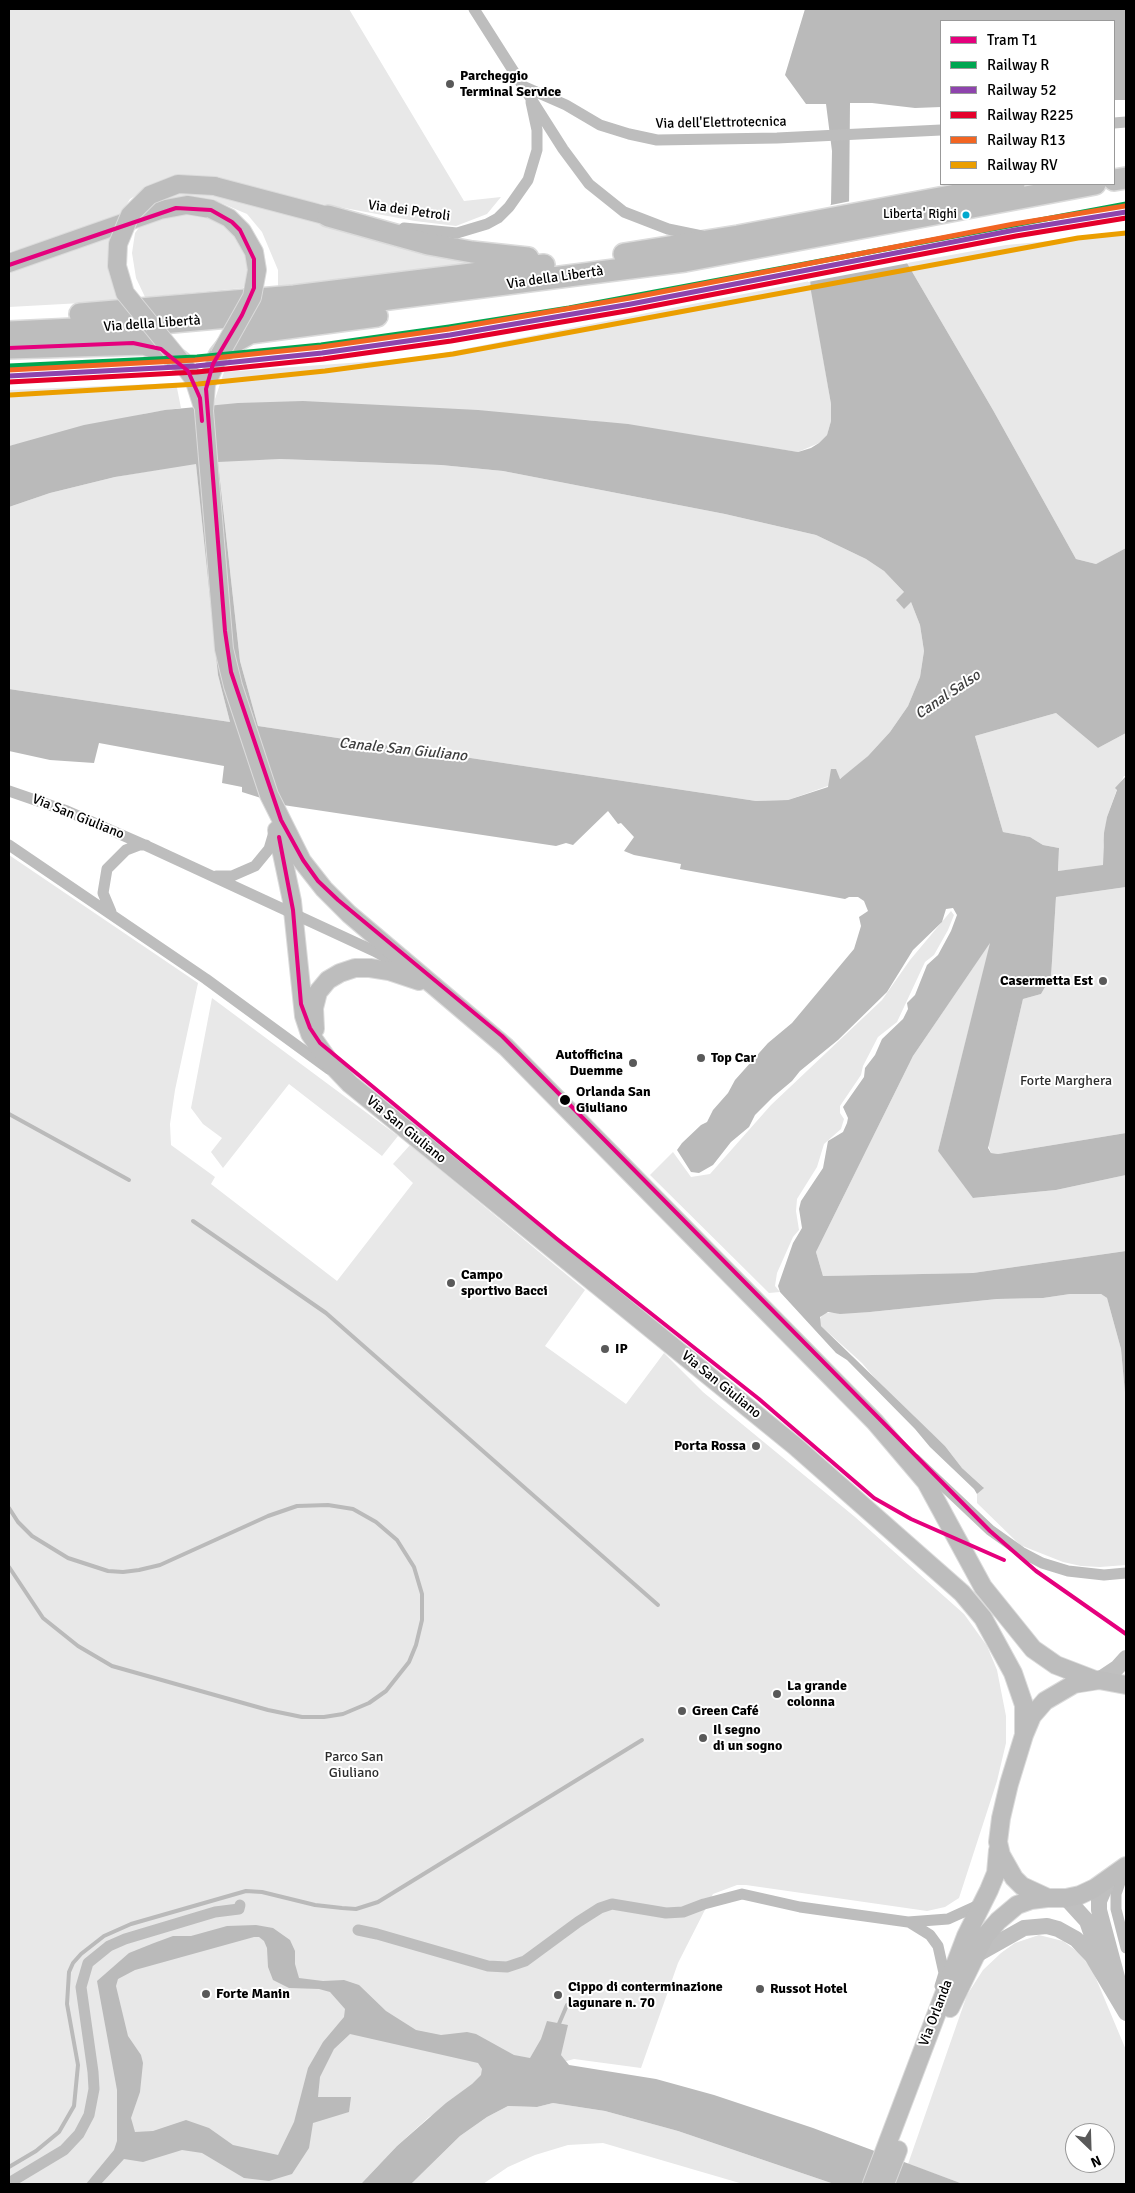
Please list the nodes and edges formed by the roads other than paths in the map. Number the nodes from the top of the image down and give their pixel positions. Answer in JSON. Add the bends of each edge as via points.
{"nodes":[{"id":1,"x":474,"y":9,"type":"edge"},
{"id":2,"x":527,"y":91,"type":"junction"},
{"id":3,"x":940,"y":130,"type":"edge"},
{"id":4,"x":556,"y":137,"type":"junction"},
{"id":5,"x":538,"y":141,"type":"junction"},
{"id":6,"x":1010,"y":185,"type":"edge"},
{"id":7,"x":1088,"y":185,"type":"edge"},
{"id":8,"x":919,"y":209,"type":"junction"},
{"id":9,"x":328,"y":216,"type":"junction"},
{"id":10,"x":738,"y":236,"type":"junction"},
{"id":11,"x":767,"y":238,"type":"junction"},
{"id":12,"x":563,"y":262,"type":"junction"},
{"id":13,"x":9,"y":263,"type":"edge"},
{"id":14,"x":9,"y":318,"type":"edge"},
{"id":15,"x":9,"y":332,"type":"edge"},
{"id":16,"x":9,"y":348,"type":"edge"},
{"id":17,"x":218,"y":356,"type":"junction"},
{"id":18,"x":182,"y":363,"type":"junction"},
{"id":19,"x":204,"y":412,"type":"junction"},
{"id":20,"x":9,"y":791,"type":"edge"},
{"id":21,"x":271,"y":801,"type":"junction"},
{"id":22,"x":276,"y":822,"type":"junction"},
{"id":23,"x":9,"y":844,"type":"edge"},
{"id":24,"x":147,"y":846,"type":"junction"},
{"id":25,"x":208,"y":874,"type":"junction"},
{"id":26,"x":293,"y":914,"type":"junction"},
{"id":27,"x":114,"y":916,"type":"junction"},
{"id":28,"x":431,"y":985,"type":"junction"},
{"id":29,"x":324,"y":1054,"type":"junction"},
{"id":30,"x":350,"y":1084,"type":"junction"},
{"id":31,"x":874,"y":1422,"type":"junction"},
{"id":32,"x":1126,"y":1573,"type":"edge"},
{"id":33,"x":1126,"y":1658,"type":"edge"},
{"id":34,"x":1097,"y":1680,"type":"junction"},
{"id":35,"x":1126,"y":1685,"type":"edge"},
{"id":36,"x":1024,"y":1735,"type":"junction"},
{"id":37,"x":998,"y":1842,"type":"junction"},
{"id":38,"x":1125,"y":1867,"type":"edge"},
{"id":39,"x":1108,"y":1880,"type":"junction"},
{"id":40,"x":1048,"y":1898,"type":"junction"},
{"id":41,"x":1066,"y":1898,"type":"junction"},
{"id":42,"x":981,"y":1904,"type":"junction"},
{"id":43,"x":240,"y":1905,"type":"dead end"},
{"id":44,"x":908,"y":1922,"type":"junction"},
{"id":45,"x":358,"y":1930,"type":"dead end"},
{"id":46,"x":1126,"y":1948,"type":"edge"},
{"id":47,"x":976,"y":1955,"type":"junction"},
{"id":48,"x":1107,"y":1980,"type":"junction"},
{"id":49,"x":1126,"y":2009,"type":"edge"},
{"id":50,"x":1126,"y":2013,"type":"edge"},
{"id":51,"x":927,"y":2035,"type":"junction"},
{"id":52,"x":895,"y":2139,"type":"junction"},
{"id":53,"x":9,"y":2183,"type":"edge"},
{"id":54,"x":872,"y":2184,"type":"edge"},
{"id":55,"x":885,"y":2184,"type":"edge"}],
"edges":[{"from":1,"to":2,"type":"street","name":"Via dei Petroli"},
{"from":2,"to":3,"type":"street","name":"Via dell'Elettrotecnica","via":[[566,105],[600,125],[658,140]]},
{"from":2,"to":4,"type":"street","name":"Via dei Petroli"},
{"from":2,"to":5,"type":"street","name":"Via dei Petroli"},
{"from":4,"to":5,"type":"street"},
{"from":4,"to":10,"type":"street","name":"Via dei Petroli","via":[[589,184],[624,212],[684,233]]},
{"from":5,"to":9,"type":"street","name":"Via dei Petroli","via":[[528,180],[520,194],[498,218],[472,230],[437,232]]},
{"from":6,"to":8,"type":"highway","name":"Via della Libertà"},
{"from":7,"to":8,"type":"highway","name":"Via della Libertà"},
{"from":8,"to":11,"type":"highway","name":"Via della Libertà"},
{"from":9,"to":12,"type":"highway","via":[[428,244]]},
{"from":9,"to":18,"type":"main road","bridge":true,"via":[[214,186],[178,184],[150,195],[130,215],[118,244],[117,266],[125,292]]},
{"from":10,"to":11,"type":"highway","name":"Via della Libertà"},
{"from":10,"to":12,"type":"highway","name":"Via della Libertà"},
{"from":11,"to":15,"type":"highway","name":"Via della Libertà","via":[[684,261],[295,312],[147,325]]},
{"from":11,"to":17,"type":"highway","bridge":true,"via":[[600,282],[250,333],[227,346]]},
{"from":12,"to":14,"type":"highway","name":"Via della Libertà","via":[[294,296]]},
{"from":13,"to":17,"type":"main road","bridge":true,"via":[[160,210],[187,205],[211,209],[229,218],[242,230],[254,252],[257,270],[252,298]]},
{"from":16,"to":18,"type":"highway","bridge":true,"via":[[150,344]]},
{"from":17,"to":19,"type":"main road","via":[[206,384]]},
{"from":18,"to":19,"type":"main road","via":[[194,379]]},
{"from":19,"to":21,"type":"main road","via":[[226,662]]},
{"from":20,"to":24,"type":"street","name":"Via San Giuliano","via":[[67,811]]},
{"from":21,"to":22,"type":"main road","name":"Via San Giuliano"},
{"from":21,"to":28,"type":"main road","name":"Via San Giuliano","via":[[291,843],[316,880],[338,904]]},
{"from":22,"to":25,"type":"street","name":"Via San Giuliano","via":[[269,849],[254,866],[232,876]]},
{"from":22,"to":26,"type":"main road","name":"Via San Giuliano"},
{"from":23,"to":27,"type":"street","name":"Via San Giuliano"},
{"from":24,"to":25,"type":"street","name":"Via San Giuliano"},
{"from":24,"to":27,"type":"street","name":"Via San Giuliano","via":[[126,850],[107,869],[103,893]]},
{"from":25,"to":26,"type":"street","name":"Via San Giuliano"},
{"from":26,"to":28,"type":"street","name":"Via San Giuliano","via":[[374,951]]},
{"from":26,"to":29,"type":"main road","name":"Via San Giuliano","via":[[304,1016],[310,1034]]},
{"from":27,"to":30,"type":"street","name":"Via San Giuliano"},
{"from":28,"to":29,"type":"main road","via":[[380,969],[355,968],[333,976],[318,992],[314,1008],[317,1034]]},
{"from":28,"to":31,"type":"main road","name":"Via San Giuliano","via":[[543,1084]]},
{"from":29,"to":30,"type":"main road","name":"Via San Giuliano"},
{"from":30,"to":36,"type":"main road","name":"Via San Giuliano","via":[[730,1392],[962,1593],[983,1618],[1013,1673],[1024,1705]]},
{"from":31,"to":32,"type":"street","via":[[990,1530],[1021,1552],[1068,1571]]},
{"from":31,"to":34,"type":"main road","name":"Via San Giuliano","via":[[926,1482],[981,1582],[1014,1628],[1047,1660]]},
{"from":33,"to":34,"type":"main road","via":[[1118,1668]]},
{"from":34,"to":35,"type":"main road"},
{"from":34,"to":36,"type":"main road","via":[[1065,1688],[1045,1701],[1032,1716]]},
{"from":36,"to":37,"type":"main road","name":"Via Orlanda","via":[[1001,1818]]},
{"from":37,"to":40,"type":"main road","via":[[1001,1855],[1014,1878],[1022,1886]]},
{"from":37,"to":42,"type":"main road","name":"Via Orlanda","via":[[996,1873]]},
{"from":38,"to":39,"type":"main road","name":"Via Orlanda"},
{"from":38,"to":46,"type":"street","via":[[1116,1894],[1116,1909]]},
{"from":39,"to":41,"type":"main road","name":"Via Orlanda","via":[[1080,1895]]},
{"from":39,"to":49,"type":"main road","via":[[1099,1901],[1099,1910]]},
{"from":40,"to":41,"type":"main road","name":"Via Orlanda"},
{"from":40,"to":47,"type":"main road","name":"Via Orlanda","via":[[1023,1902],[1005,1913],[985,1936]]},
{"from":41,"to":48,"type":"main road","via":[[1087,1921]]},
{"from":42,"to":44,"type":"street","via":[[948,1918]]},
{"from":42,"to":51,"type":"main road","name":"Via Orlanda"},
{"from":43,"to":53,"type":"street","via":[[239,1909],[215,1912],[125,1938],[88,1963],[81,1987],[93,2072],[94,2089],[89,2115],[79,2134],[64,2150]]},
{"from":44,"to":45,"type":"street","via":[[800,1907],[742,1894],[683,1912],[666,1913],[612,1904],[578,1922],[525,1961],[507,1967],[488,1966]]},
{"from":44,"to":51,"type":"street","via":[[930,1935],[938,1946],[943,1965],[941,1982],[927,2023]]},
{"from":47,"to":48,"type":"main road","via":[[1014,1932],[1047,1926],[1068,1934],[1083,1946]]},
{"from":47,"to":52,"type":"main road","name":"Via Orlanda","via":[[956,1994]]},
{"from":48,"to":50,"type":"main road"},
{"from":51,"to":52,"type":"main road","name":"Via Orlanda"},
{"from":52,"to":54,"type":"main road","name":"Via Orlanda"},
{"from":52,"to":55,"type":"main road","name":"Via Orlanda"}]}
